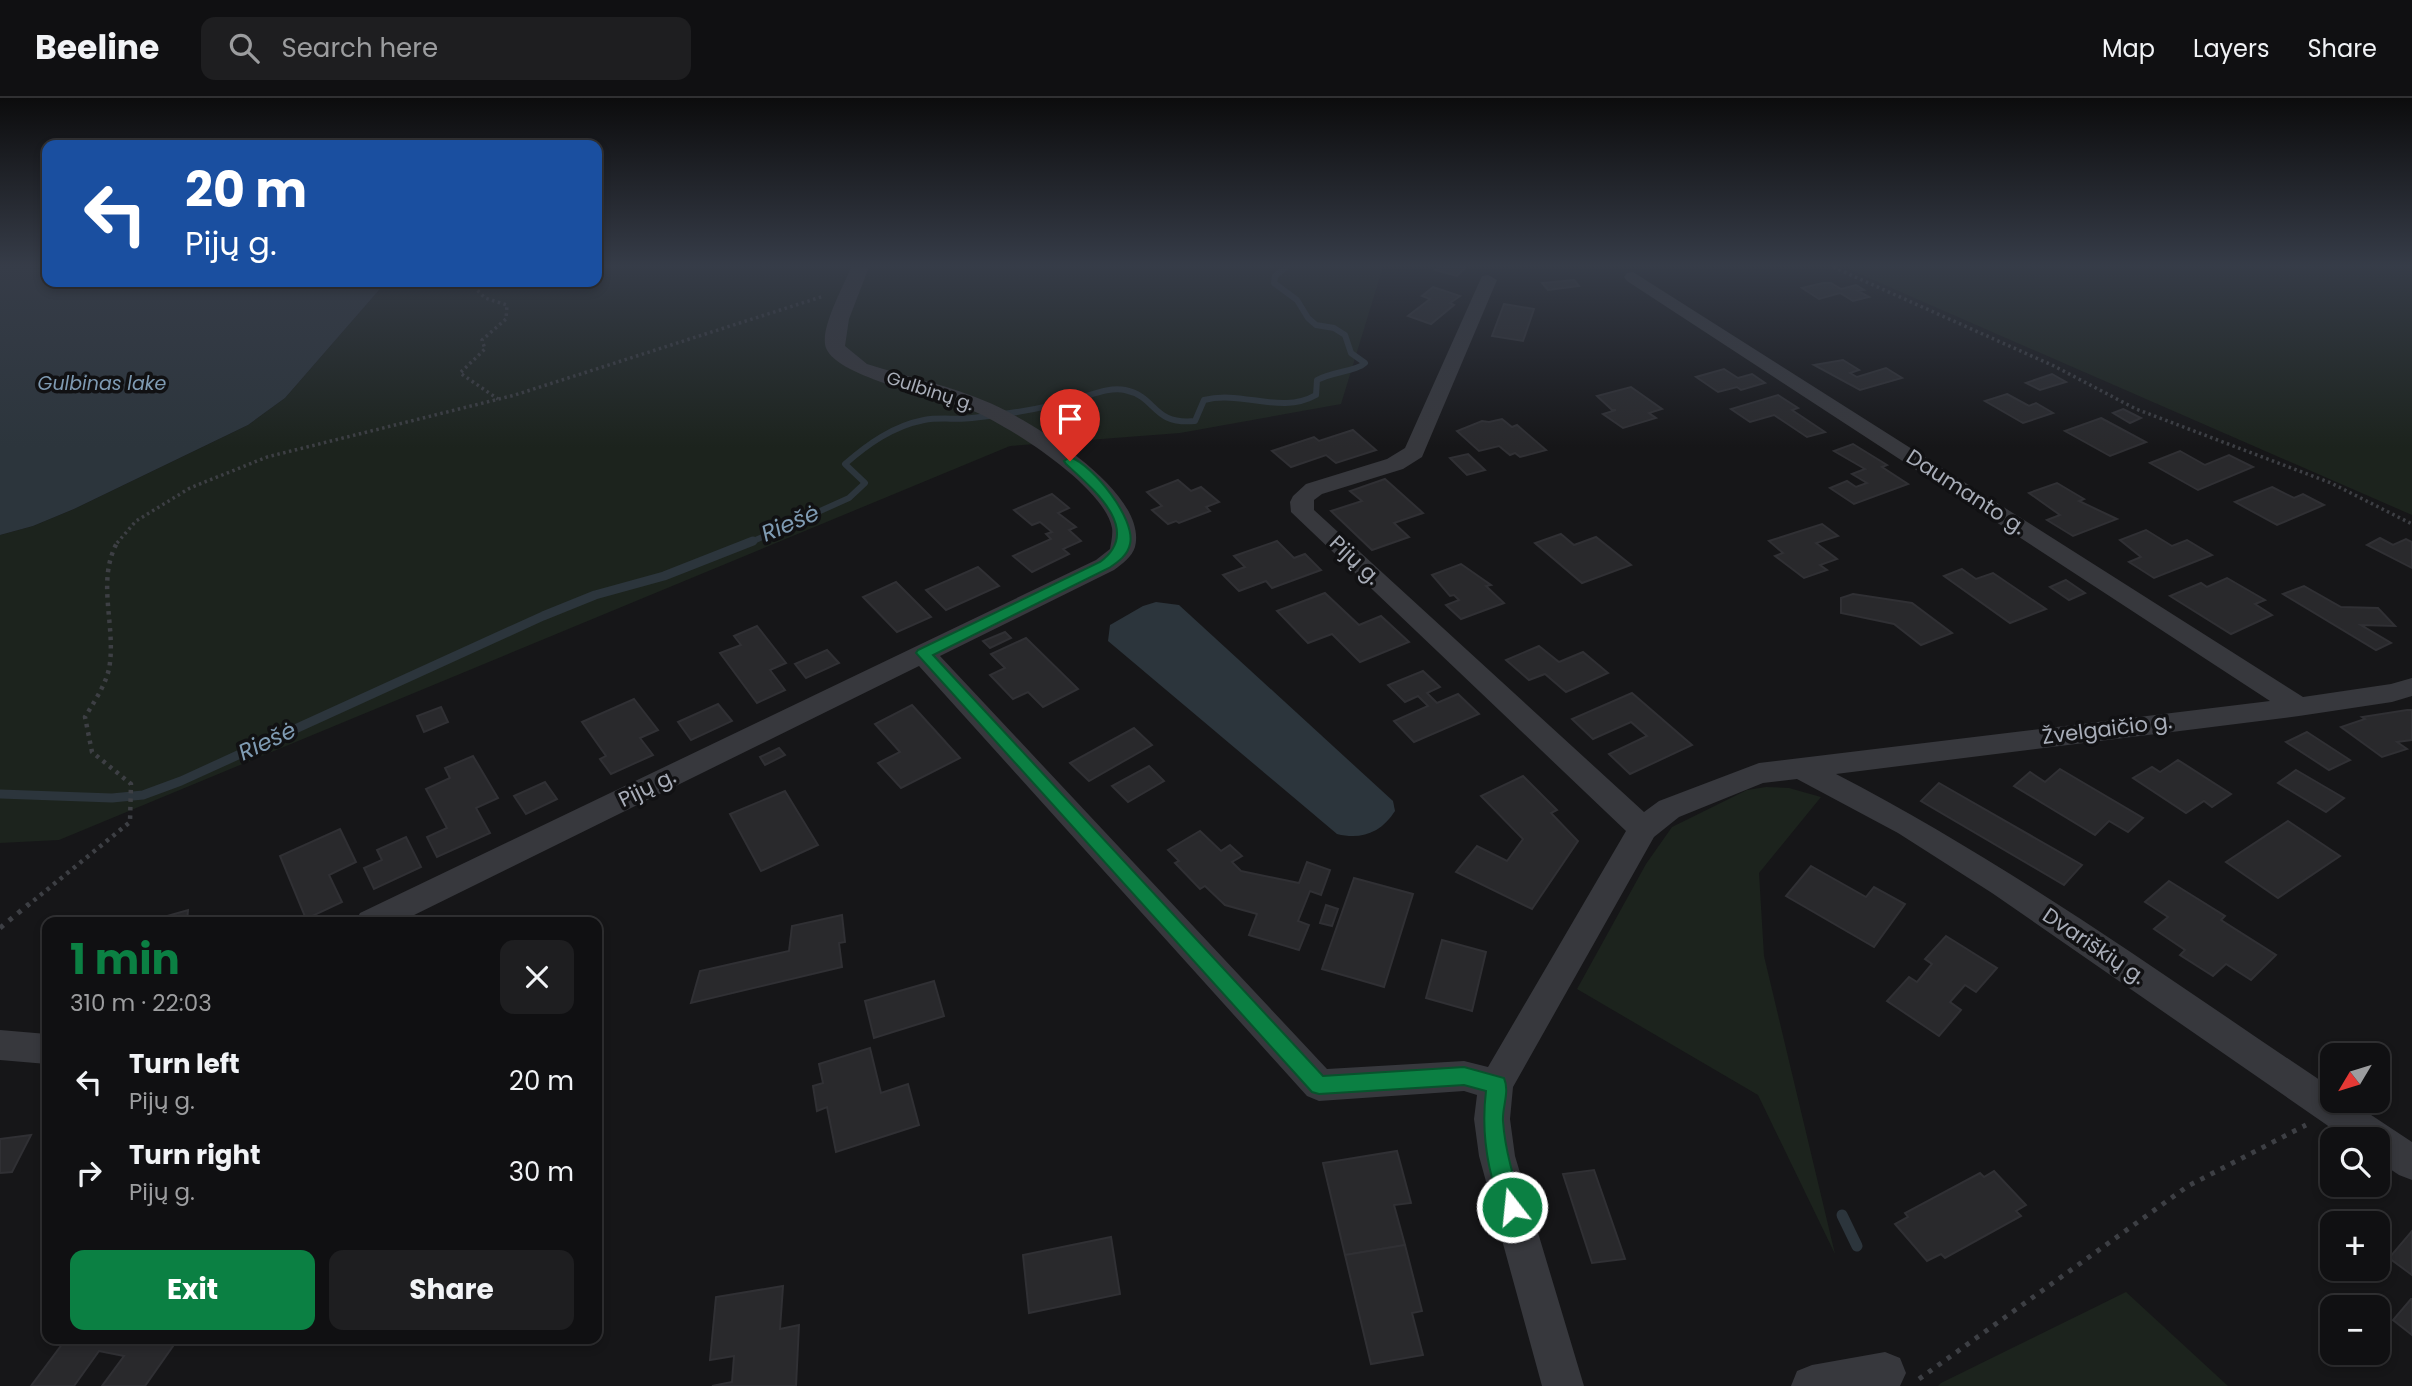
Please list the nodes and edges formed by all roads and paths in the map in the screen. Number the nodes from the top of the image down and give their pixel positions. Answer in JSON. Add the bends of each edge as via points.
{"nodes":[{"id":1,"x":497,"y":327,"type":"edge"},
{"id":2,"x":708,"y":327,"type":"edge"},
{"id":3,"x":838,"y":327,"type":"edge"},
{"id":4,"x":1468,"y":327,"type":"edge"},
{"id":5,"x":1711,"y":327,"type":"edge"},
{"id":6,"x":1967,"y":327,"type":"edge"},
{"id":7,"x":498,"y":399,"type":"junction"},
{"id":8,"x":1028,"y":432,"type":"joint"},
{"id":9,"x":2412,"y":524,"type":"edge"},
{"id":10,"x":923,"y":653,"type":"junction"},
{"id":11,"x":2412,"y":687,"type":"edge"},
{"id":12,"x":2299,"y":707,"type":"junction"},
{"id":13,"x":1801,"y":768,"type":"junction"},
{"id":14,"x":1643,"y":829,"type":"junction"},
{"id":15,"x":381,"y":917,"type":"edge"},
{"id":16,"x":0,"y":928,"type":"edge"},
{"id":17,"x":0,"y":1045,"type":"edge"},
{"id":18,"x":42,"y":1049,"type":"edge"},
{"id":19,"x":1496,"y":1085,"type":"junction"},
{"id":20,"x":2320,"y":1100,"type":"edge"},
{"id":21,"x":2328,"y":1113,"type":"edge"},
{"id":22,"x":2338,"y":1113,"type":"edge"},
{"id":23,"x":2359,"y":1127,"type":"edge"},
{"id":24,"x":2390,"y":1148,"type":"edge"},
{"id":25,"x":2412,"y":1163,"type":"edge"},
{"id":26,"x":1897,"y":1380,"type":"edge"},
{"id":27,"x":1563,"y":1386,"type":"edge"},
{"id":28,"x":1812,"y":1386,"type":"edge"}],
"edges":[{"from":1,"to":7,"type":"path","via":[[482,340],[485,349],[460,373]]},
{"from":2,"to":7,"type":"path"},
{"from":3,"to":8,"type":"street","name":"Gulbinų g.","via":[[835,348],[860,368],[983,408]]},
{"from":4,"to":14,"type":"street","name":"Pijų g.","via":[[1415,452],[1395,464],[1314,489],[1301,502],[1303,512]]},
{"from":5,"to":12,"type":"street","name":"Daumanto g."},
{"from":6,"to":9,"type":"path","via":[[2136,409],[2331,483]]},
{"from":7,"to":16,"type":"path","via":[[274,455],[209,478],[172,497],[122,535],[109,559],[110,661],[105,682],[85,718],[92,752],[131,784],[130,822]]},
{"from":8,"to":10,"type":"street","name":"Pijų g.","via":[[1100,489],[1118,514],[1124,545],[1104,565]]},
{"from":10,"to":15,"type":"street","name":"Pijų g."},
{"from":10,"to":19,"type":"street","via":[[1319,1085],[1464,1076]]},
{"from":11,"to":12,"type":"street","name":"Žvelgaičio g."},
{"from":12,"to":13,"type":"street","name":"Žvelgaičio g."},
{"from":13,"to":14,"type":"street","name":"Žvelgaičio g.","via":[[1759,774],[1669,809]]},
{"from":13,"to":20,"type":"street","name":"Dvariškių g.","via":[[1909,825],[2003,884]]},
{"from":14,"to":19,"type":"street"},
{"from":17,"to":18,"type":"street"},
{"from":19,"to":27,"type":"street","via":[[1492,1119],[1497,1156]]},
{"from":21,"to":26,"type":"path","via":[[2188,1186]]},
{"from":22,"to":23,"type":"street","name":"Dvariškių g."},
{"from":24,"to":25,"type":"street","name":"Dvariškių g."},
{"from":26,"to":28,"type":"street"}]}
